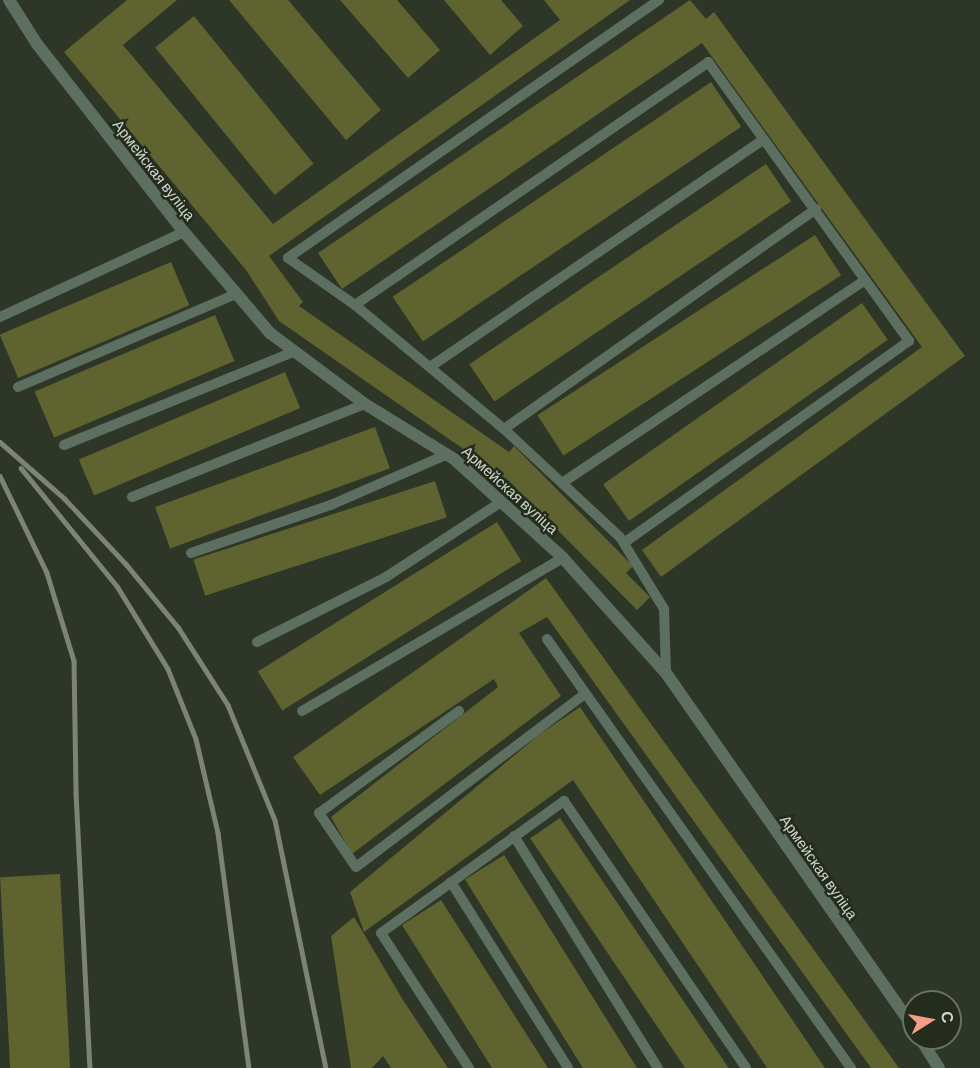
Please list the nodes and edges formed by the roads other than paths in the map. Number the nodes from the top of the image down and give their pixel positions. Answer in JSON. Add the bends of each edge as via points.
{"nodes":[{"id":1,"x":9,"y":0,"type":"edge"},
{"id":2,"x":659,"y":0,"type":"edge"},
{"id":3,"x":763,"y":140,"type":"junction"},
{"id":4,"x":816,"y":209,"type":"junction"},
{"id":5,"x":184,"y":232,"type":"junction"},
{"id":6,"x":865,"y":280,"type":"junction"},
{"id":7,"x":236,"y":294,"type":"junction"},
{"id":8,"x":355,"y":305,"type":"junction"},
{"id":9,"x":0,"y":317,"type":"edge"},
{"id":10,"x":293,"y":352,"type":"junction"},
{"id":11,"x":430,"y":367,"type":"junction"},
{"id":12,"x":18,"y":387,"type":"dead end"},
{"id":13,"x":365,"y":404,"type":"junction"},
{"id":14,"x":504,"y":429,"type":"junction"},
{"id":15,"x":64,"y":445,"type":"dead end"},
{"id":16,"x":447,"y":454,"type":"junction"},
{"id":17,"x":562,"y":483,"type":"junction"},
{"id":18,"x":132,"y":497,"type":"dead end"},
{"id":19,"x":501,"y":502,"type":"junction"},
{"id":20,"x":624,"y":543,"type":"junction"},
{"id":21,"x":191,"y":553,"type":"dead end"},
{"id":22,"x":563,"y":558,"type":"junction"},
{"id":23,"x":547,"y":639,"type":"dead end"},
{"id":24,"x":257,"y":642,"type":"dead end"},
{"id":25,"x":666,"y":673,"type":"junction"},
{"id":26,"x":585,"y":694,"type":"junction"},
{"id":27,"x":302,"y":711,"type":"dead end"},
{"id":28,"x":459,"y":711,"type":"dead end"},
{"id":29,"x":514,"y":836,"type":"junction"},
{"id":30,"x":451,"y":882,"type":"junction"},
{"id":31,"x":902,"y":1012,"type":"edge"},
{"id":32,"x":928,"y":1050,"type":"edge"},
{"id":33,"x":469,"y":1068,"type":"edge"},
{"id":34,"x":568,"y":1068,"type":"edge"},
{"id":35,"x":658,"y":1068,"type":"edge"},
{"id":36,"x":746,"y":1068,"type":"edge"},
{"id":37,"x":851,"y":1068,"type":"edge"},
{"id":38,"x":939,"y":1068,"type":"edge"}],
"edges":[{"from":1,"to":5,"type":"street","name":"Армейская вуліца","via":[[37,44]]},
{"from":2,"to":8,"type":"lane","via":[[288,258]]},
{"from":3,"to":4,"type":"lane"},
{"from":3,"to":8,"type":"lane","via":[[708,62]]},
{"from":3,"to":11,"type":"lane"},
{"from":4,"to":6,"type":"lane"},
{"from":4,"to":14,"type":"lane"},
{"from":5,"to":7,"type":"street","name":"Армейская вуліца"},
{"from":5,"to":9,"type":"lane"},
{"from":6,"to":17,"type":"lane"},
{"from":6,"to":20,"type":"lane","via":[[909,341]]},
{"from":7,"to":10,"type":"street","name":"Армейская вуліца","via":[[270,333]]},
{"from":7,"to":12,"type":"lane"},
{"from":8,"to":11,"type":"lane"},
{"from":10,"to":13,"type":"street","name":"Армейская вуліца"},
{"from":10,"to":15,"type":"lane"},
{"from":11,"to":14,"type":"lane"},
{"from":13,"to":16,"type":"street","name":"Армейская вуліца"},
{"from":13,"to":18,"type":"lane"},
{"from":14,"to":17,"type":"lane"},
{"from":16,"to":19,"type":"street","name":"Армейская вуліца"},
{"from":16,"to":21,"type":"lane","via":[[333,504]]},
{"from":17,"to":20,"type":"lane"},
{"from":19,"to":22,"type":"street","name":"Армейская вуліца"},
{"from":19,"to":24,"type":"lane","via":[[386,577]]},
{"from":20,"to":25,"type":"lane","via":[[664,609]]},
{"from":22,"to":25,"type":"street","name":"Армейская вуліца"},
{"from":22,"to":27,"type":"lane"},
{"from":23,"to":26,"type":"lane"},
{"from":25,"to":31,"type":"street","name":"Армейская вуліца"},
{"from":26,"to":28,"type":"lane","via":[[356,867],[319,813]]},
{"from":26,"to":37,"type":"lane"},
{"from":29,"to":30,"type":"lane"},
{"from":29,"to":35,"type":"lane"},
{"from":29,"to":36,"type":"lane","via":[[564,801]]},
{"from":30,"to":33,"type":"lane","via":[[381,933]]},
{"from":30,"to":34,"type":"lane"},
{"from":32,"to":38,"type":"street"}]}
